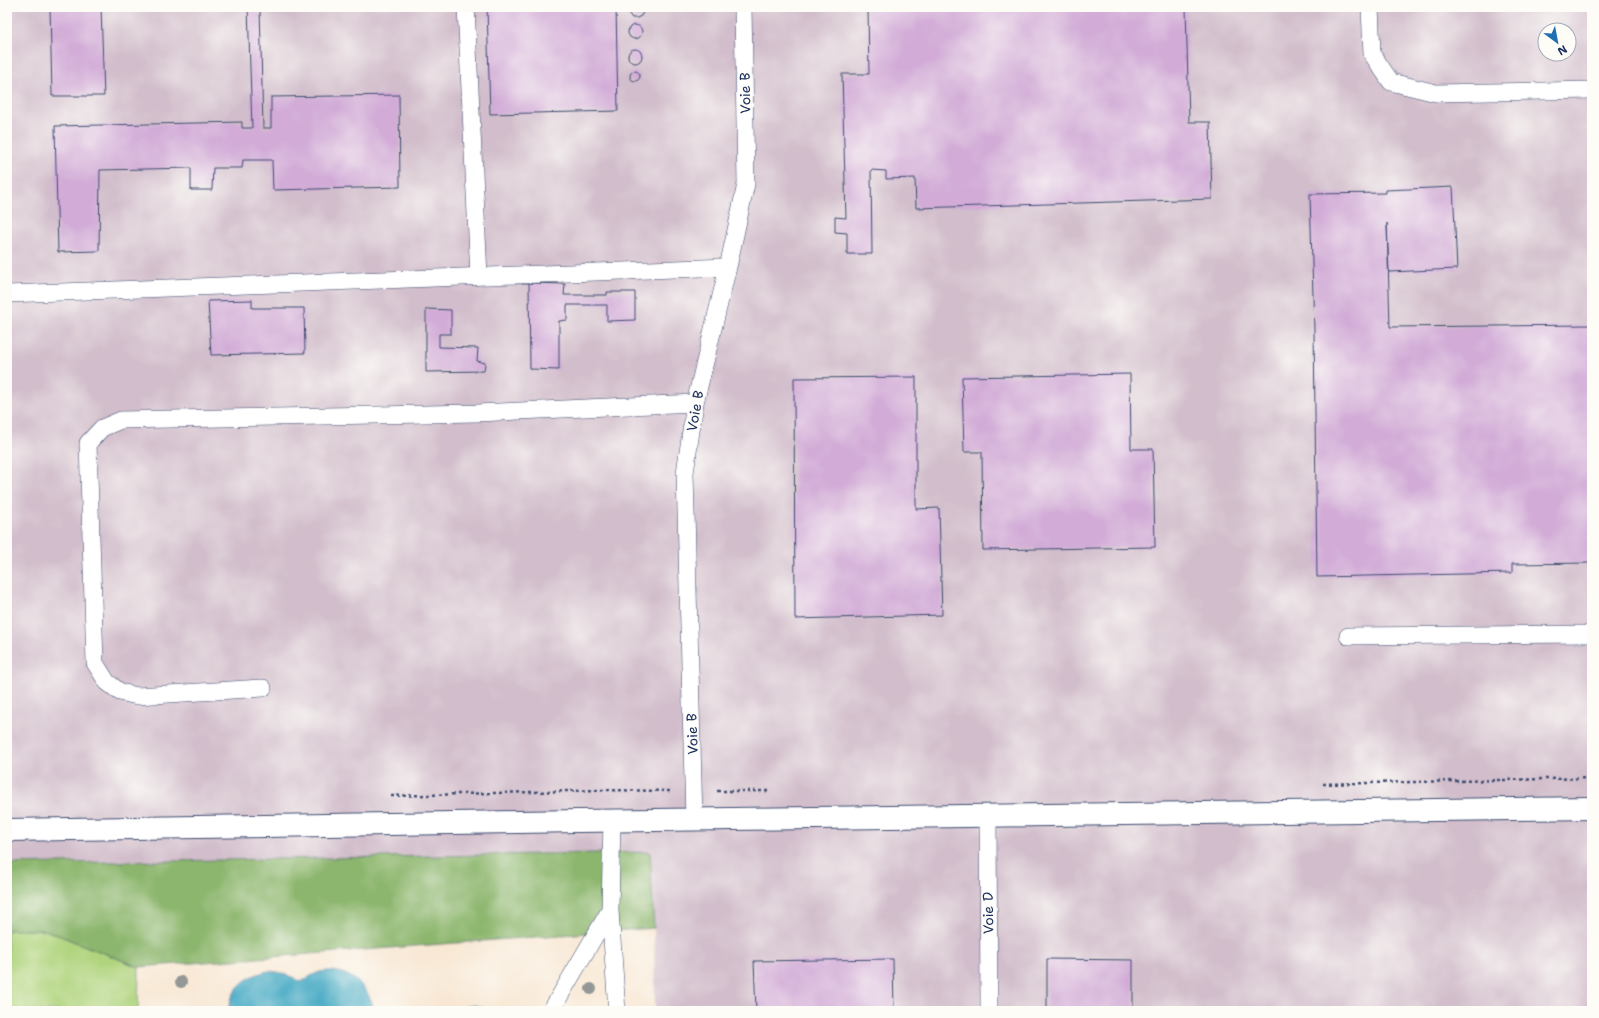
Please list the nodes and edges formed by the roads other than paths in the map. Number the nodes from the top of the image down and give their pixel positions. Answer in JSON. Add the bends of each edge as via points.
{"nodes":[{"id":1,"x":466,"y":7,"type":"edge"},
{"id":2,"x":743,"y":7,"type":"edge"},
{"id":3,"x":1370,"y":7,"type":"edge"},
{"id":4,"x":1592,"y":90,"type":"edge"},
{"id":5,"x":728,"y":267,"type":"junction"},
{"id":6,"x":479,"y":276,"type":"junction"},
{"id":7,"x":7,"y":294,"type":"edge"},
{"id":8,"x":695,"y":403,"type":"junction"},
{"id":9,"x":1592,"y":634,"type":"edge"},
{"id":10,"x":1348,"y":636,"type":"dead end"},
{"id":11,"x":263,"y":688,"type":"dead end"},
{"id":12,"x":1592,"y":808,"type":"edge"},
{"id":13,"x":988,"y":816,"type":"junction"},
{"id":14,"x":612,"y":820,"type":"junction"},
{"id":15,"x":694,"y":820,"type":"junction"},
{"id":16,"x":7,"y":830,"type":"edge"},
{"id":17,"x":610,"y":910,"type":"junction"},
{"id":18,"x":551,"y":1011,"type":"edge"},
{"id":19,"x":617,"y":1011,"type":"edge"},
{"id":20,"x":989,"y":1011,"type":"edge"}],
"edges":[{"from":1,"to":6,"type":"lane"},
{"from":2,"to":5,"type":"lane","name":"Voie B","via":[[746,184]]},
{"from":3,"to":4,"type":"lane","via":[[1372,54],[1391,82],[1436,93]]},
{"from":5,"to":6,"type":"lane"},
{"from":5,"to":8,"type":"lane","name":"Voie B"},
{"from":6,"to":7,"type":"lane"},
{"from":8,"to":11,"type":"lane","via":[[477,413],[121,420],[102,428],[88,443],[95,663],[107,682],[120,692],[137,696]]},
{"from":8,"to":15,"type":"lane","name":"Voie B","via":[[685,472]]},
{"from":9,"to":10,"type":"lane"},
{"from":12,"to":13,"type":"main road"},
{"from":13,"to":15,"type":"main road"},
{"from":13,"to":20,"type":"lane","name":"Voie D"},
{"from":14,"to":15,"type":"main road"},
{"from":14,"to":16,"type":"main road"},
{"from":14,"to":17,"type":"lane"},
{"from":17,"to":18,"type":"lane"},
{"from":17,"to":19,"type":"lane"}]}
